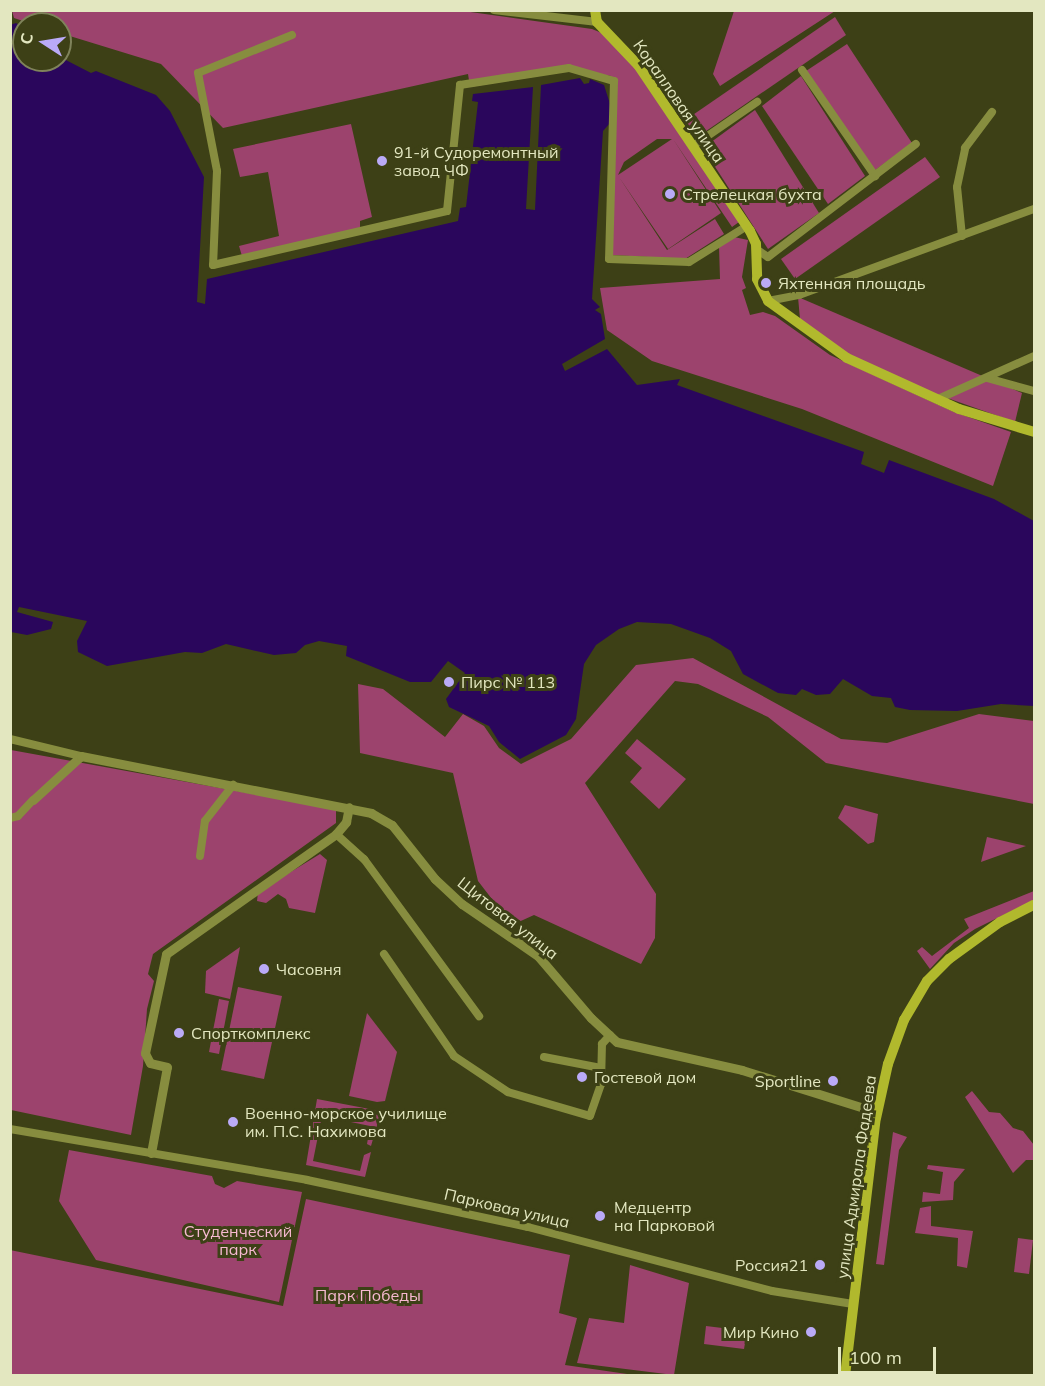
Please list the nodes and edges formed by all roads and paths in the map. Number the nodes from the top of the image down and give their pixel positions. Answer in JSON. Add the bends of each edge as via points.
{"nodes":[{"id":1,"x":494,"y":10,"type":"edge"},
{"id":2,"x":596,"y":10,"type":"edge"},
{"id":3,"x":597,"y":22,"type":"junction"},
{"id":4,"x":292,"y":35,"type":"dead end"},
{"id":5,"x":802,"y":70,"type":"dead end"},
{"id":6,"x":757,"y":102,"type":"dead end"},
{"id":7,"x":992,"y":112,"type":"dead end"},
{"id":8,"x":916,"y":144,"type":"dead end"},
{"id":9,"x":693,"y":146,"type":"junction"},
{"id":10,"x":875,"y":176,"type":"junction"},
{"id":11,"x":1035,"y":209,"type":"edge"},
{"id":12,"x":747,"y":226,"type":"junction"},
{"id":13,"x":962,"y":236,"type":"junction"},
{"id":14,"x":756,"y":249,"type":"junction"},
{"id":15,"x":766,"y":297,"type":"junction"},
{"id":16,"x":1035,"y":356,"type":"edge"},
{"id":17,"x":986,"y":378,"type":"junction"},
{"id":18,"x":1035,"y":392,"type":"edge"},
{"id":19,"x":938,"y":399,"type":"junction"},
{"id":20,"x":1035,"y":432,"type":"edge"},
{"id":21,"x":10,"y":740,"type":"edge"},
{"id":22,"x":81,"y":756,"type":"junction"},
{"id":23,"x":233,"y":785,"type":"junction"},
{"id":24,"x":33,"y":800,"type":"joint"},
{"id":25,"x":349,"y":807,"type":"junction"},
{"id":26,"x":10,"y":818,"type":"edge"},
{"id":27,"x":336,"y":834,"type":"junction"},
{"id":28,"x":200,"y":856,"type":"dead end"},
{"id":29,"x":1035,"y":904,"type":"edge"},
{"id":30,"x":384,"y":954,"type":"dead end"},
{"id":31,"x":479,"y":1016,"type":"dead end"},
{"id":32,"x":610,"y":1035,"type":"junction"},
{"id":33,"x":544,"y":1057,"type":"dead end"},
{"id":34,"x":602,"y":1068,"type":"junction"},
{"id":35,"x":878,"y":1112,"type":"junction"},
{"id":36,"x":10,"y":1129,"type":"edge"},
{"id":37,"x":152,"y":1153,"type":"junction"},
{"id":38,"x":854,"y":1304,"type":"junction"},
{"id":39,"x":845,"y":1376,"type":"edge"}],
"edges":[{"from":1,"to":3,"type":"street"},
{"from":2,"to":3,"type":"main road"},
{"from":3,"to":9,"type":"main road","name":"Коралловая улица","via":[[638,65]]},
{"from":4,"to":12,"type":"street","via":[[198,73],[217,171],[213,265],[447,211],[460,85],[569,68],[614,81],[609,260],[689,262]]},
{"from":5,"to":10,"type":"street"},
{"from":6,"to":9,"type":"street"},
{"from":7,"to":13,"type":"street","via":[[965,148],[957,187]]},
{"from":8,"to":10,"type":"street"},
{"from":9,"to":12,"type":"main road","name":"Коралловая улица"},
{"from":10,"to":14,"type":"street","via":[[767,256]]},
{"from":11,"to":13,"type":"street"},
{"from":12,"to":14,"type":"main road","name":"Коралловая улица"},
{"from":13,"to":15,"type":"street","via":[[799,295]]},
{"from":14,"to":15,"type":"main road","name":"Коралловая улица","via":[[755,272]]},
{"from":15,"to":19,"type":"main road","via":[[835,352]]},
{"from":16,"to":17,"type":"street"},
{"from":17,"to":18,"type":"street"},
{"from":17,"to":19,"type":"street"},
{"from":19,"to":20,"type":"main road"},
{"from":21,"to":22,"type":"street","name":"Щитовая улица"},
{"from":22,"to":23,"type":"street","name":"Щитовая улица"},
{"from":22,"to":24,"type":"street"},
{"from":23,"to":25,"type":"street","name":"Щитовая улица"},
{"from":23,"to":28,"type":"street","via":[[206,821]]},
{"from":24,"to":26,"type":"street","via":[[18,816]]},
{"from":25,"to":27,"type":"street","via":[[346,822]]},
{"from":25,"to":32,"type":"street","name":"Щитовая улица","via":[[392,825],[435,879],[462,904],[538,956]]},
{"from":27,"to":31,"type":"street","via":[[364,859]]},
{"from":27,"to":37,"type":"street","via":[[166,954],[145,1053],[150,1063],[167,1067]]},
{"from":29,"to":35,"type":"main road","name":"улица Адмирала Фадеева","via":[[968,943],[927,981],[904,1020],[888,1064]]},
{"from":30,"to":34,"type":"street","via":[[454,1056],[508,1092],[590,1116],[599,1093]]},
{"from":32,"to":34,"type":"street","via":[[602,1044]]},
{"from":32,"to":35,"type":"street","name":"Щитовая улица","via":[[617,1042],[742,1070]]},
{"from":33,"to":34,"type":"street"},
{"from":35,"to":38,"type":"main road","name":"улица Адмирала Фадеева"},
{"from":36,"to":37,"type":"street","name":"Парковая улица"},
{"from":37,"to":38,"type":"street","name":"Парковая улица","via":[[307,1180],[528,1227],[772,1291]]},
{"from":38,"to":39,"type":"main road","name":"улица Адмирала Фадеева"}]}
